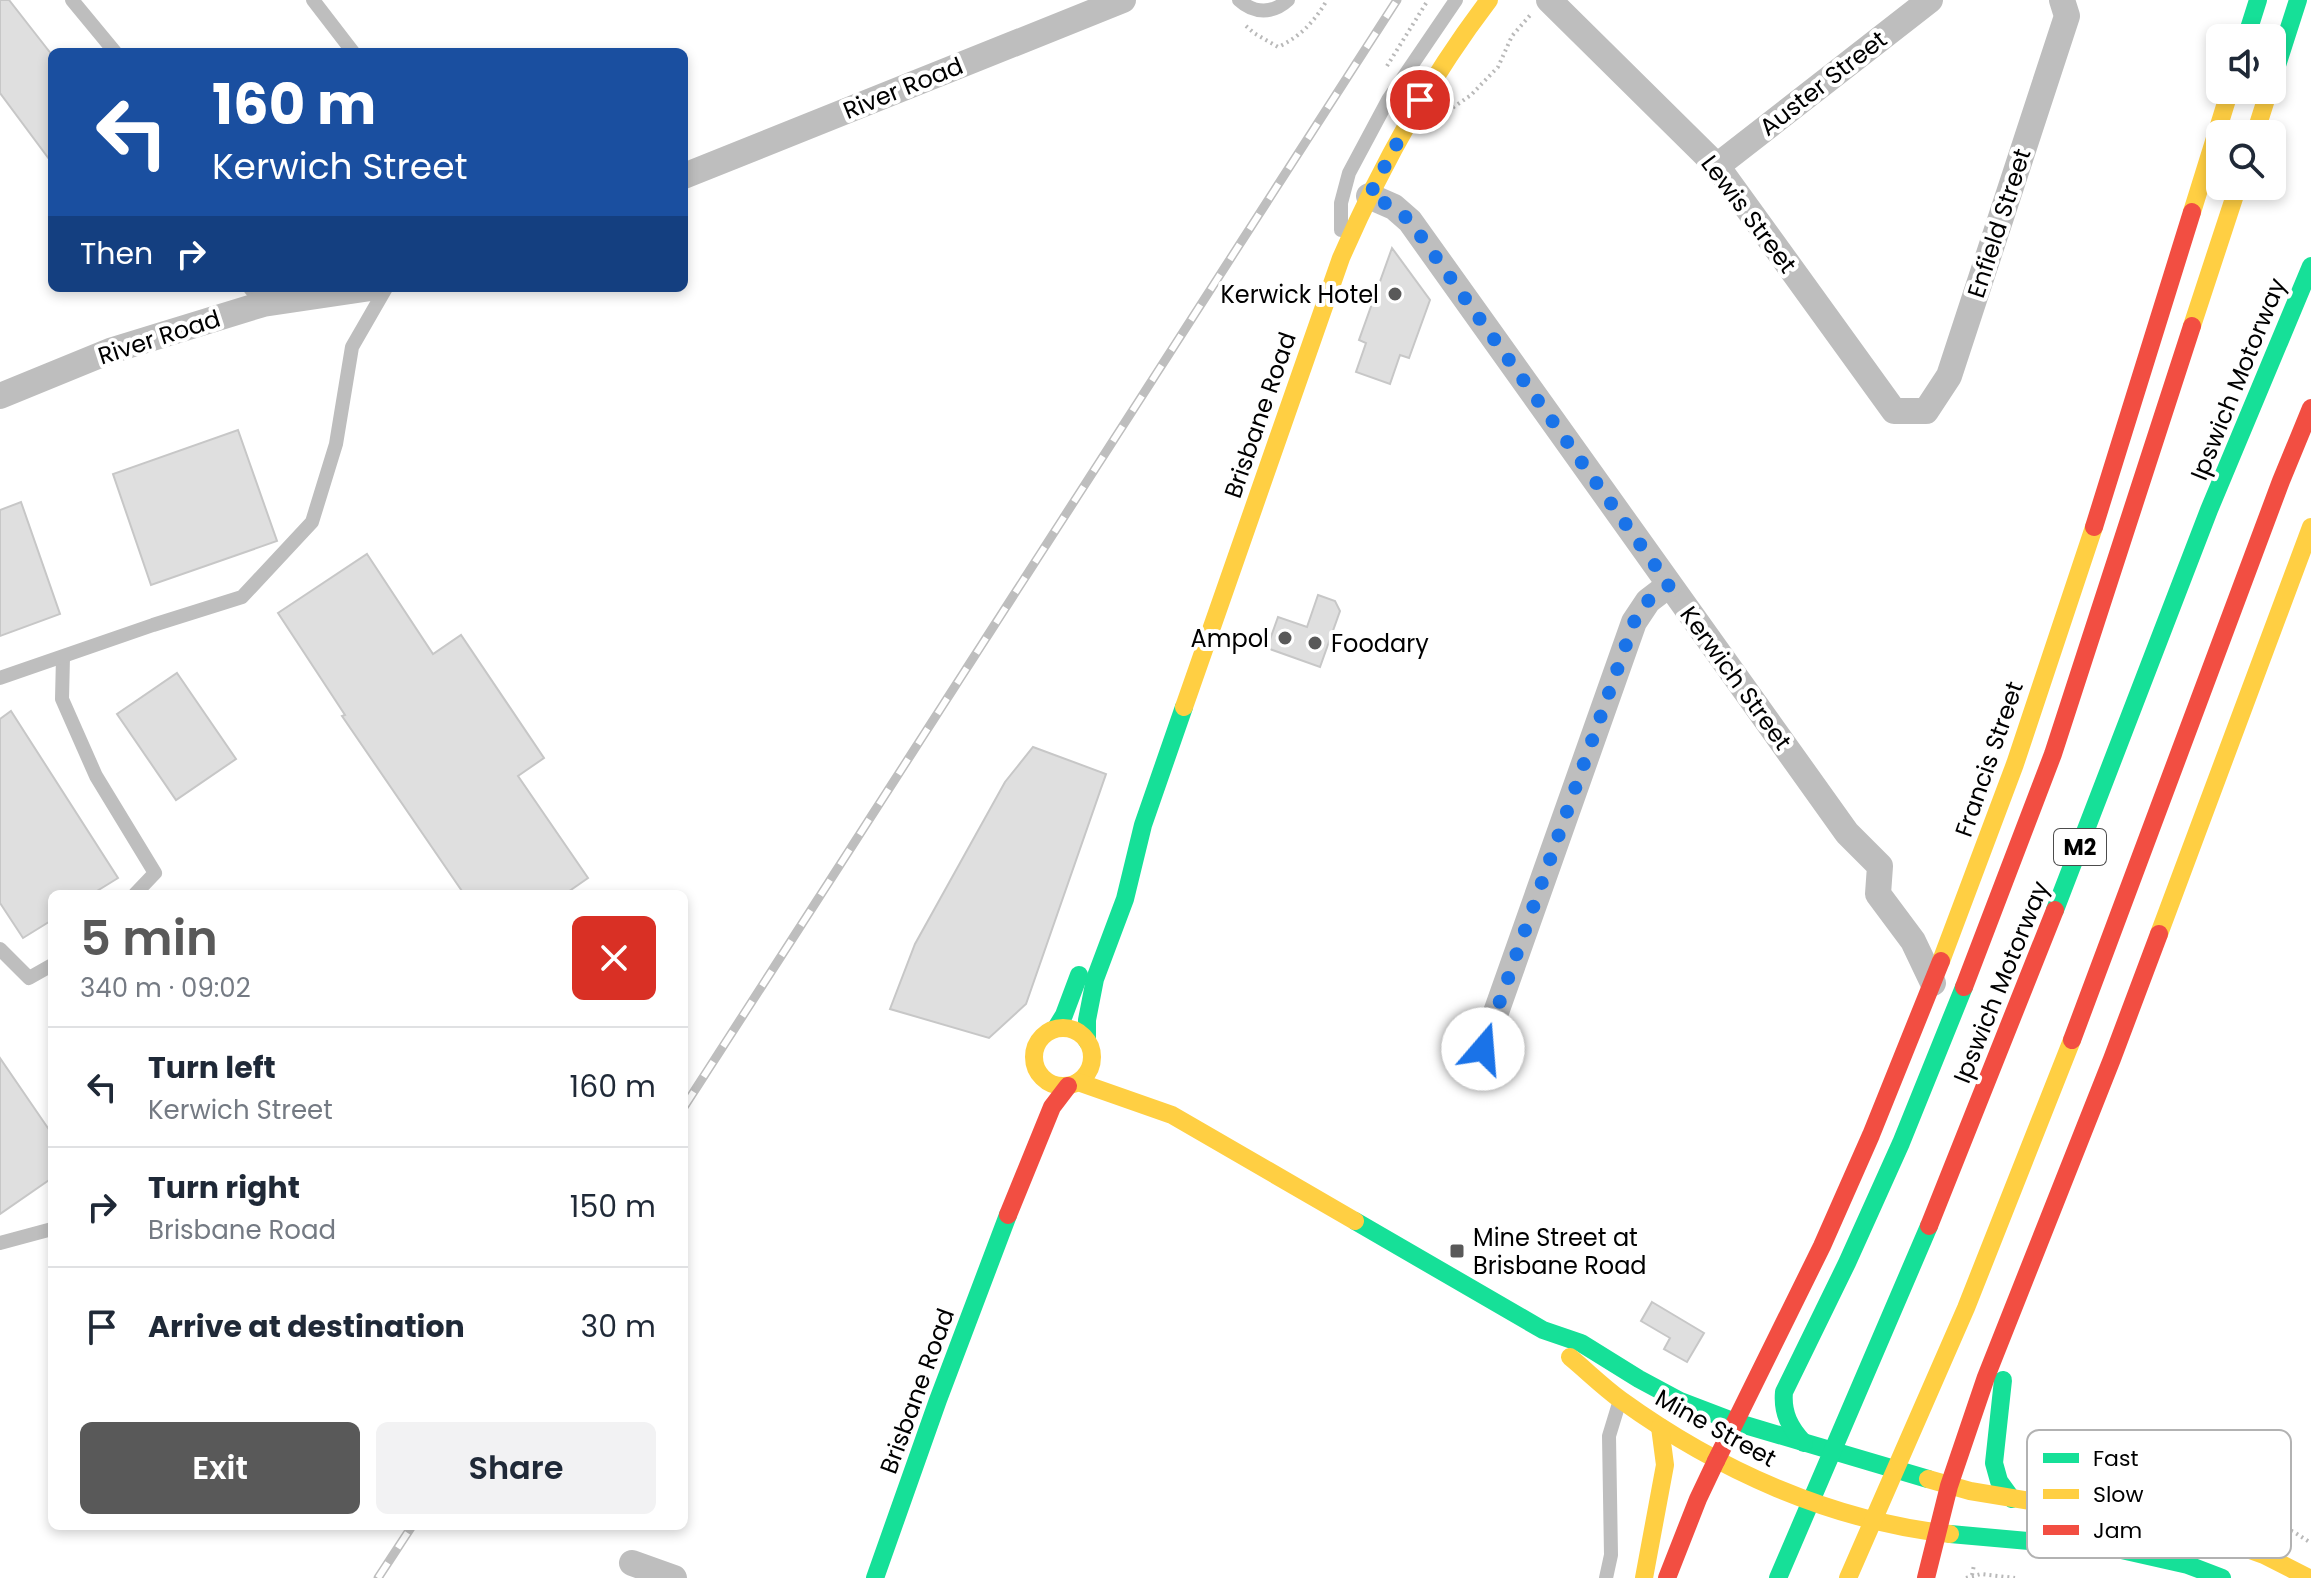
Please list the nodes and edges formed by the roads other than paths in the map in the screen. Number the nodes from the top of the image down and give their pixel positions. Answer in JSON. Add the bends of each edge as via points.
{"nodes":[{"id":1,"x":72,"y":0,"type":"edge"},
{"id":2,"x":313,"y":0,"type":"edge"},
{"id":3,"x":1123,"y":0,"type":"edge"},
{"id":4,"x":1239,"y":0,"type":"edge"},
{"id":5,"x":1288,"y":0,"type":"edge"},
{"id":6,"x":1456,"y":0,"type":"edge"},
{"id":7,"x":1489,"y":0,"type":"edge"},
{"id":8,"x":1930,"y":0,"type":"edge"},
{"id":9,"x":2062,"y":0,"type":"edge"},
{"id":10,"x":2258,"y":0,"type":"edge"},
{"id":11,"x":2298,"y":0,"type":"edge"},
{"id":12,"x":1543,"y":4,"type":"edge"},
{"id":13,"x":2250,"y":24,"type":"edge"},
{"id":14,"x":2286,"y":37,"type":"edge"},
{"id":15,"x":112,"y":48,"type":"edge"},
{"id":16,"x":350,"y":48,"type":"edge"},
{"id":17,"x":2226,"y":104,"type":"edge"},
{"id":18,"x":1717,"y":166,"type":"junction"},
{"id":19,"x":688,"y":174,"type":"edge"},
{"id":20,"x":1369,"y":196,"type":"junction"},
{"id":21,"x":2233,"y":200,"type":"edge"},
{"id":22,"x":1341,"y":258,"type":"junction"},
{"id":23,"x":2311,"y":266,"type":"edge"},
{"id":24,"x":314,"y":292,"type":"edge"},
{"id":25,"x":384,"y":292,"type":"edge"},
{"id":26,"x":257,"y":296,"type":"edge"},
{"id":27,"x":0,"y":396,"type":"edge"},
{"id":28,"x":2311,"y":408,"type":"edge"},
{"id":29,"x":1894,"y":411,"type":"joint"},
{"id":30,"x":2311,"y":527,"type":"edge"},
{"id":31,"x":1669,"y":585,"type":"junction"},
{"id":32,"x":63,"y":657,"type":"junction"},
{"id":33,"x":0,"y":678,"type":"edge"},
{"id":34,"x":1143,"y":825,"type":"junction"},
{"id":35,"x":139,"y":890,"type":"edge"},
{"id":36,"x":0,"y":949,"type":"edge"},
{"id":37,"x":48,"y":967,"type":"edge"},
{"id":38,"x":1933,"y":983,"type":"junction"},
{"id":39,"x":1056,"y":1028,"type":"junction"},
{"id":40,"x":1483,"y":1049,"type":"dead end"},
{"id":41,"x":1094,"y":1051,"type":"junction"},
{"id":42,"x":1036,"y":1070,"type":"junction"},
{"id":43,"x":1073,"y":1084,"type":"junction"},
{"id":44,"x":1136,"y":1084,"type":"dead end"},
{"id":45,"x":1031,"y":1096,"type":"dead end"},
{"id":46,"x":1172,"y":1115,"type":"junction"},
{"id":47,"x":1021,"y":1139,"type":"dead end"},
{"id":48,"x":1006,"y":1222,"type":"junction"},
{"id":49,"x":48,"y":1230,"type":"edge"},
{"id":50,"x":0,"y":1243,"type":"edge"},
{"id":51,"x":1543,"y":1330,"type":"junction"},
{"id":52,"x":2002,"y":1334,"type":"junction"},
{"id":53,"x":1620,"y":1400,"type":"junction"},
{"id":54,"x":1735,"y":1422,"type":"junction"},
{"id":55,"x":1660,"y":1427,"type":"junction"},
{"id":56,"x":1804,"y":1443,"type":"junction"},
{"id":57,"x":1716,"y":1461,"type":"junction"},
{"id":58,"x":1949,"y":1486,"type":"junction"},
{"id":59,"x":2012,"y":1499,"type":"junction"},
{"id":60,"x":2027,"y":1501,"type":"edge"},
{"id":61,"x":1937,"y":1532,"type":"junction"},
{"id":62,"x":2027,"y":1542,"type":"edge"},
{"id":63,"x":2156,"y":1558,"type":"edge"},
{"id":64,"x":2270,"y":1558,"type":"edge"},
{"id":65,"x":632,"y":1563,"type":"dead end"},
{"id":66,"x":674,"y":1578,"type":"edge"},
{"id":67,"x":875,"y":1578,"type":"edge"},
{"id":68,"x":1606,"y":1578,"type":"edge"},
{"id":69,"x":1644,"y":1578,"type":"edge"},
{"id":70,"x":1667,"y":1578,"type":"edge"},
{"id":71,"x":1778,"y":1578,"type":"edge"},
{"id":72,"x":1848,"y":1578,"type":"edge"},
{"id":73,"x":1926,"y":1578,"type":"edge"},
{"id":74,"x":2222,"y":1578,"type":"edge"},
{"id":75,"x":2309,"y":1578,"type":"edge"}],
"edges":[{"from":1,"to":15,"type":"lane"},
{"from":2,"to":16,"type":"lane"},
{"from":3,"to":19,"type":"street","name":"River Road"},
{"from":4,"to":5,"type":"lane","via":[[1263,11]]},
{"from":6,"to":22,"type":"lane","via":[[1388,100],[1349,173],[1341,203]]},
{"from":7,"to":20,"type":"main road","name":"Brisbane Road","via":[[1420,100]]},
{"from":8,"to":18,"type":"street","name":"Auster Street"},
{"from":9,"to":29,"type":"street","name":"Enfield Street","via":[[2067,16],[1949,376],[1926,411]]},
{"from":10,"to":13,"type":"main road"},
{"from":11,"to":14,"type":"main road"},
{"from":12,"to":18,"type":"street","name":"Lewis Street"},
{"from":17,"to":38,"type":"main road","name":"Francis Street","via":[[2021,745]]},
{"from":18,"to":29,"type":"street","name":"Lewis Street"},
{"from":20,"to":22,"type":"main road","name":"Brisbane Road"},
{"from":20,"to":31,"type":"street","name":"Kerwich Street","via":[[1410,221]]},
{"from":21,"to":56,"type":"main road","via":[[2048,768],[1976,959],[1901,1143],[1784,1392],[1785,1416]]},
{"from":22,"to":34,"type":"main road","name":"Brisbane Road"},
{"from":23,"to":71,"type":"main road","name":"Ipswich Motorway","number":"M2","via":[[2230,459],[1981,1100]]},
{"from":24,"to":26,"type":"street","name":"River Road"},
{"from":25,"to":32,"type":"lane","via":[[352,347],[336,444],[312,522],[242,597]]},
{"from":26,"to":27,"type":"street","name":"River Road"},
{"from":28,"to":72,"type":"main road","number":"M2","via":[[2037,1131]]},
{"from":30,"to":52,"type":"main road","via":[[2112,1059]]},
{"from":31,"to":38,"type":"street","name":"Kerwich Street","via":[[1847,833],[1880,866],[1878,894],[1913,941]]},
{"from":31,"to":40,"type":"street","via":[[1648,601],[1634,622]]},
{"from":32,"to":33,"type":"lane"},
{"from":32,"to":35,"type":"lane","via":[[62,699],[96,776],[155,873]]},
{"from":34,"to":39,"type":"main road","name":"Brisbane Road"},
{"from":34,"to":41,"type":"main road","name":"Brisbane Road","via":[[1131,880],[1090,998],[1086,1023]]},
{"from":36,"to":37,"type":"lane","via":[[29,978]]},
{"from":38,"to":54,"type":"main road","name":"Francis Street","via":[[1846,1195]]},
{"from":39,"to":41,"type":"main road","via":[[1080,1033]]},
{"from":39,"to":42,"type":"main road","via":[[1039,1040]]},
{"from":41,"to":43,"type":"main road","via":[[1091,1067]]},
{"from":42,"to":43,"type":"main road","via":[[1049,1083]]},
{"from":42,"to":45,"type":"main road"},
{"from":43,"to":46,"type":"main road","name":"Mine Street"},
{"from":43,"to":48,"type":"main road","name":"Brisbane Road","via":[[1052,1107]]},
{"from":44,"to":46,"type":"main road","name":"Mine Street"},
{"from":46,"to":51,"type":"main road","name":"Mine Street"},
{"from":47,"to":48,"type":"main road","name":"Brisbane Road"},
{"from":48,"to":67,"type":"main road","name":"Brisbane Road"},
{"from":49,"to":50,"type":"lane"},
{"from":51,"to":53,"type":"main road","name":"Mine Street"},
{"from":51,"to":54,"type":"main road","name":"Mine Street","via":[[1581,1343],[1680,1401]]},
{"from":52,"to":58,"type":"main road"},
{"from":52,"to":59,"type":"main road","via":[[2005,1368],[1994,1463]]},
{"from":53,"to":55,"type":"main road","name":"Mine Street"},
{"from":53,"to":68,"type":"lane","via":[[1609,1436],[1611,1555]]},
{"from":54,"to":56,"type":"main road","name":"Mine Street"},
{"from":54,"to":57,"type":"main road","name":"Francis Street"},
{"from":55,"to":57,"type":"main road","name":"Mine Street"},
{"from":55,"to":69,"type":"main road","via":[[1665,1465]]},
{"from":56,"to":58,"type":"main road","name":"Mine Street"},
{"from":57,"to":61,"type":"main road","name":"Mine Street","via":[[1818,1504]]},
{"from":57,"to":70,"type":"main road","name":"Francis Street"},
{"from":58,"to":59,"type":"main road","name":"Mine Street"},
{"from":58,"to":61,"type":"main road"},
{"from":59,"to":60,"type":"main road","name":"Mine Street"},
{"from":61,"to":62,"type":"main road","name":"Mine Street"},
{"from":61,"to":73,"type":"main road"},
{"from":63,"to":74,"type":"main road","name":"Mine Street"},
{"from":64,"to":75,"type":"main road","name":"Mine Street"},
{"from":65,"to":66,"type":"street"}]}
